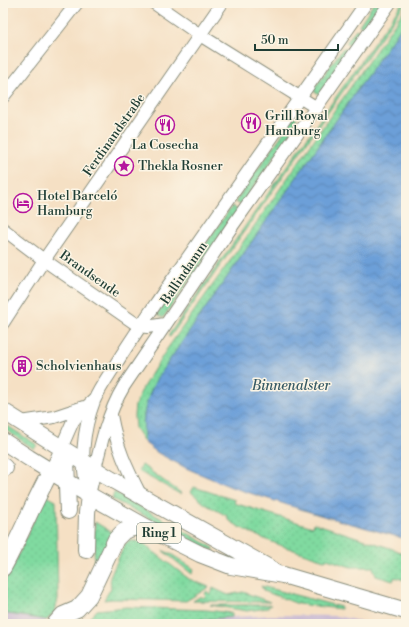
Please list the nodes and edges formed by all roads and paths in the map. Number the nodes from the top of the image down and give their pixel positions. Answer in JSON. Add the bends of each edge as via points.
{"nodes":[{"id":1,"x":77,"y":3,"type":"edge"},
{"id":2,"x":154,"y":3,"type":"edge"},
{"id":3,"x":222,"y":3,"type":"edge"},
{"id":4,"x":366,"y":3,"type":"edge"},
{"id":5,"x":390,"y":3,"type":"edge"},
{"id":6,"x":200,"y":35,"type":"junction"},
{"id":7,"x":3,"y":97,"type":"edge"},
{"id":8,"x":300,"y":97,"type":"junction"},
{"id":9,"x":317,"y":108,"type":"junction"},
{"id":10,"x":3,"y":229,"type":"edge"},
{"id":11,"x":44,"y":260,"type":"junction"},
{"id":12,"x":3,"y":323,"type":"edge"},
{"id":13,"x":166,"y":324,"type":"junction"},
{"id":14,"x":139,"y":326,"type":"junction"},
{"id":15,"x":92,"y":402,"type":"junction"},
{"id":16,"x":3,"y":411,"type":"edge"},
{"id":17,"x":111,"y":414,"type":"junction"},
{"id":18,"x":21,"y":422,"type":"junction"},
{"id":19,"x":3,"y":441,"type":"edge"},
{"id":20,"x":62,"y":448,"type":"junction"},
{"id":21,"x":89,"y":465,"type":"junction"},
{"id":22,"x":51,"y":471,"type":"junction"},
{"id":23,"x":67,"y":482,"type":"junction"},
{"id":24,"x":89,"y":495,"type":"junction"},
{"id":25,"x":142,"y":496,"type":"junction"},
{"id":26,"x":68,"y":511,"type":"dead end"},
{"id":27,"x":146,"y":527,"type":"junction"},
{"id":28,"x":86,"y":550,"type":"dead end"},
{"id":29,"x":3,"y":568,"type":"edge"},
{"id":30,"x":283,"y":575,"type":"junction"},
{"id":31,"x":406,"y":612,"type":"edge"},
{"id":32,"x":59,"y":620,"type":"edge"}],
"edges":[{"from":1,"to":7,"type":"street"},
{"from":2,"to":6,"type":"street"},
{"from":3,"to":6,"type":"street","name":"Ferdinandstraße"},
{"from":4,"to":8,"type":"street","name":"Ballindamm"},
{"from":5,"to":9,"type":"street","name":"Ballindamm"},
{"from":6,"to":8,"type":"street"},
{"from":6,"to":11,"type":"street","name":"Ferdinandstraße"},
{"from":8,"to":9,"type":"street"},
{"from":8,"to":14,"type":"street","name":"Ballindamm","via":[[164,294]]},
{"from":9,"to":13,"type":"street","name":"Ballindamm"},
{"from":10,"to":11,"type":"street","name":"Brandsende"},
{"from":11,"to":12,"type":"street","name":"Ferdinandstraße"},
{"from":11,"to":14,"type":"street","name":"Brandsende"},
{"from":13,"to":14,"type":"street","via":[[147,328]]},
{"from":13,"to":17,"type":"street","name":"Ballindamm","via":[[124,386]]},
{"from":14,"to":15,"type":"street","name":"Ballindamm"},
{"from":15,"to":18,"type":"street","via":[[72,412]]},
{"from":15,"to":20,"type":"street","name":"Ballindamm","via":[[73,421]]},
{"from":15,"to":21,"type":"street","name":"Ballindamm","via":[[87,430]]},
{"from":16,"to":18,"type":"main road"},
{"from":17,"to":21,"type":"street","name":"Ballindamm"},
{"from":17,"to":25,"type":"street","via":[[121,454]]},
{"from":18,"to":20,"type":"main road"},
{"from":19,"to":22,"type":"main road","number":"Ring 1"},
{"from":20,"to":21,"type":"main road"},
{"from":20,"to":22,"type":"street","name":"Ballindamm"},
{"from":20,"to":23,"type":"main road","via":[[66,460]]},
{"from":21,"to":24,"type":"street","name":"Ballindamm"},
{"from":21,"to":25,"type":"main road"},
{"from":22,"to":23,"type":"main road","number":"Ring 1"},
{"from":22,"to":29,"type":"main road"},
{"from":23,"to":24,"type":"main road","number":"Ring 1"},
{"from":23,"to":26,"type":"main road"},
{"from":24,"to":27,"type":"main road","number":"Ring 1"},
{"from":24,"to":28,"type":"main road"},
{"from":25,"to":30,"type":"main road"},
{"from":27,"to":30,"type":"main road","number":"Ring 1","via":[[200,554],[231,566]]},
{"from":27,"to":32,"type":"main road","via":[[133,528],[116,539],[89,596],[77,609]]},
{"from":30,"to":31,"type":"main road","number":"Ring 1"}]}
